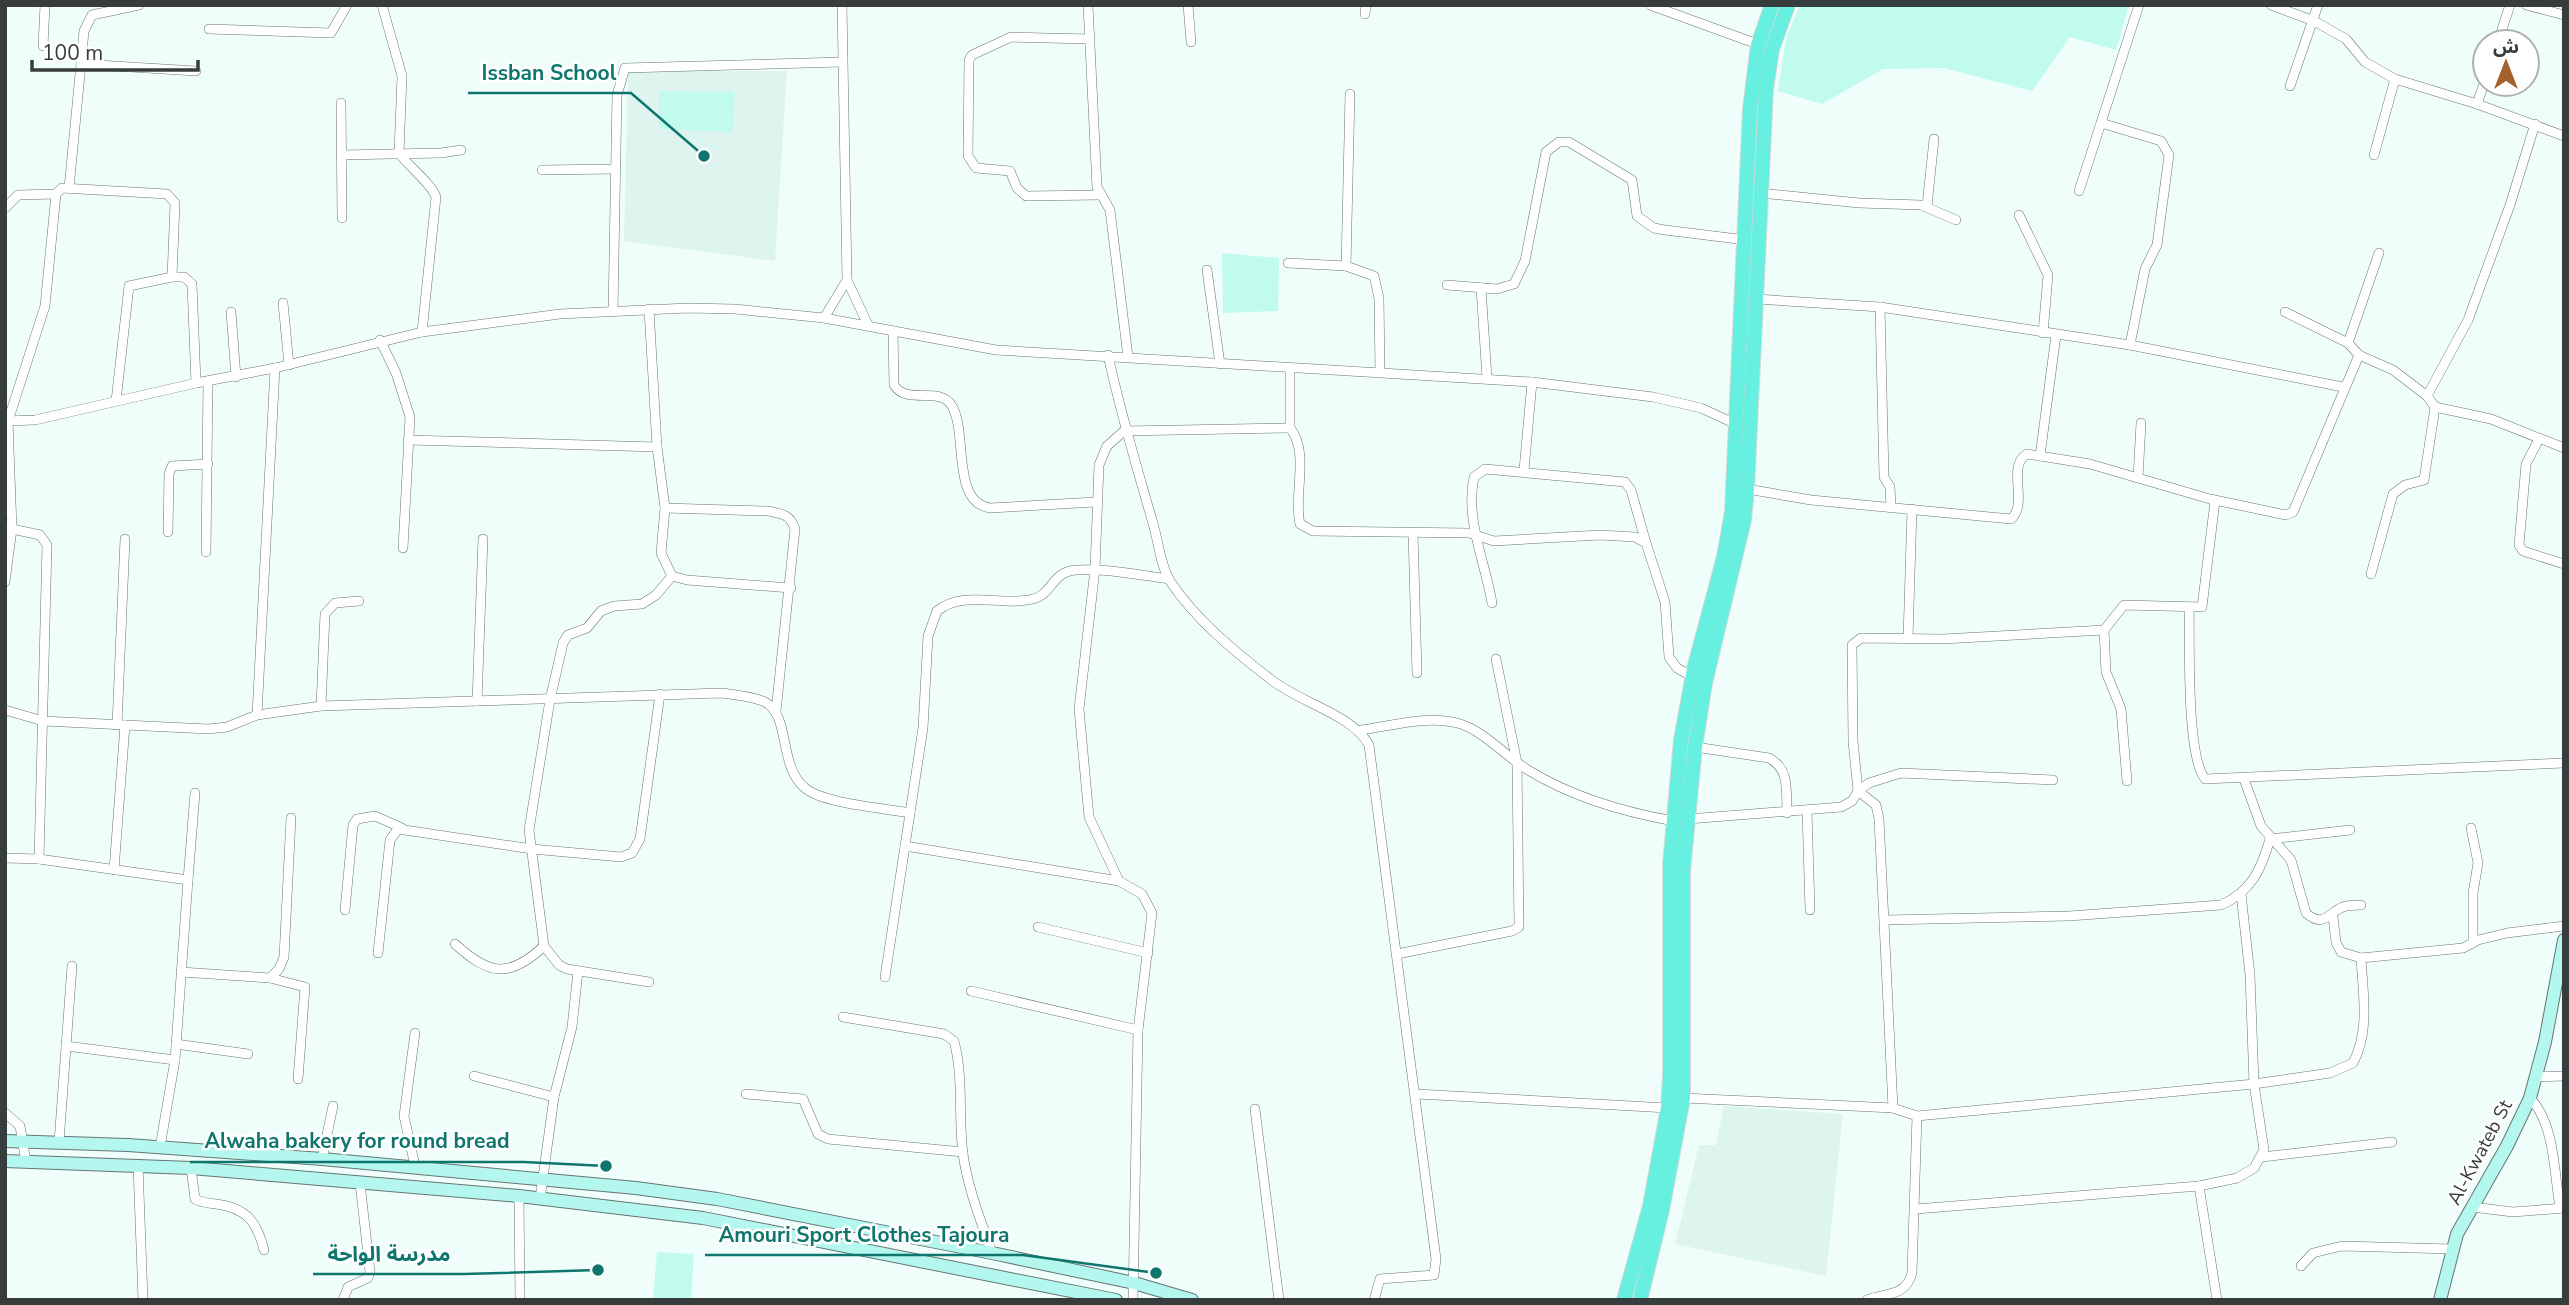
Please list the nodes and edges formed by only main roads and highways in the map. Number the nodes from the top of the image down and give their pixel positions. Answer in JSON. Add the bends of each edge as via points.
{"nodes":[{"id":1,"x":1772,"y":5,"type":"edge"},
{"id":2,"x":1788,"y":5,"type":"edge"},
{"id":3,"x":1765,"y":47,"type":"junction"},
{"id":4,"x":1699,"y":680,"type":"junction"},
{"id":5,"x":1681,"y":820,"type":"junction"},
{"id":6,"x":2564,"y":940,"type":"edge"},
{"id":7,"x":5,"y":1141,"type":"edge"},
{"id":8,"x":5,"y":1161,"type":"edge"},
{"id":9,"x":1639,"y":1273,"type":"junction"},
{"id":10,"x":1056,"y":1293,"type":"edge"},
{"id":11,"x":1116,"y":1300,"type":"edge"},
{"id":12,"x":1192,"y":1300,"type":"edge"},
{"id":13,"x":1624,"y":1300,"type":"edge"},
{"id":14,"x":1640,"y":1300,"type":"edge"},
{"id":15,"x":2440,"y":1300,"type":"edge"}],
"edges":[{"from":1,"to":3,"type":"main road"},
{"from":2,"to":3,"type":"main road"},
{"from":3,"to":4,"type":"main road","via":[[1750,109],[1732,512]]},
{"from":3,"to":4,"type":"main road","via":[[1748,489],[1744,520]]},
{"from":4,"to":5,"type":"main road","via":[[1695,747]]},
{"from":4,"to":5,"type":"main road","via":[[1681,740]]},
{"from":5,"to":9,"type":"main road","via":[[1670,865],[1671,1077]]},
{"from":5,"to":9,"type":"main road","via":[[1684,1098]]},
{"from":6,"to":15,"type":"main road","name":"Al-Kwateb St","via":[[2529,1098],[2452,1249]]},
{"from":7,"to":12,"type":"main road","via":[[415,1166],[717,1199],[1134,1283]]},
{"from":8,"to":10,"type":"main road","via":[[191,1168],[520,1196],[778,1231]]},
{"from":9,"to":13,"type":"main road"},
{"from":9,"to":14,"type":"main road"},
{"from":10,"to":11,"type":"main road"}]}
